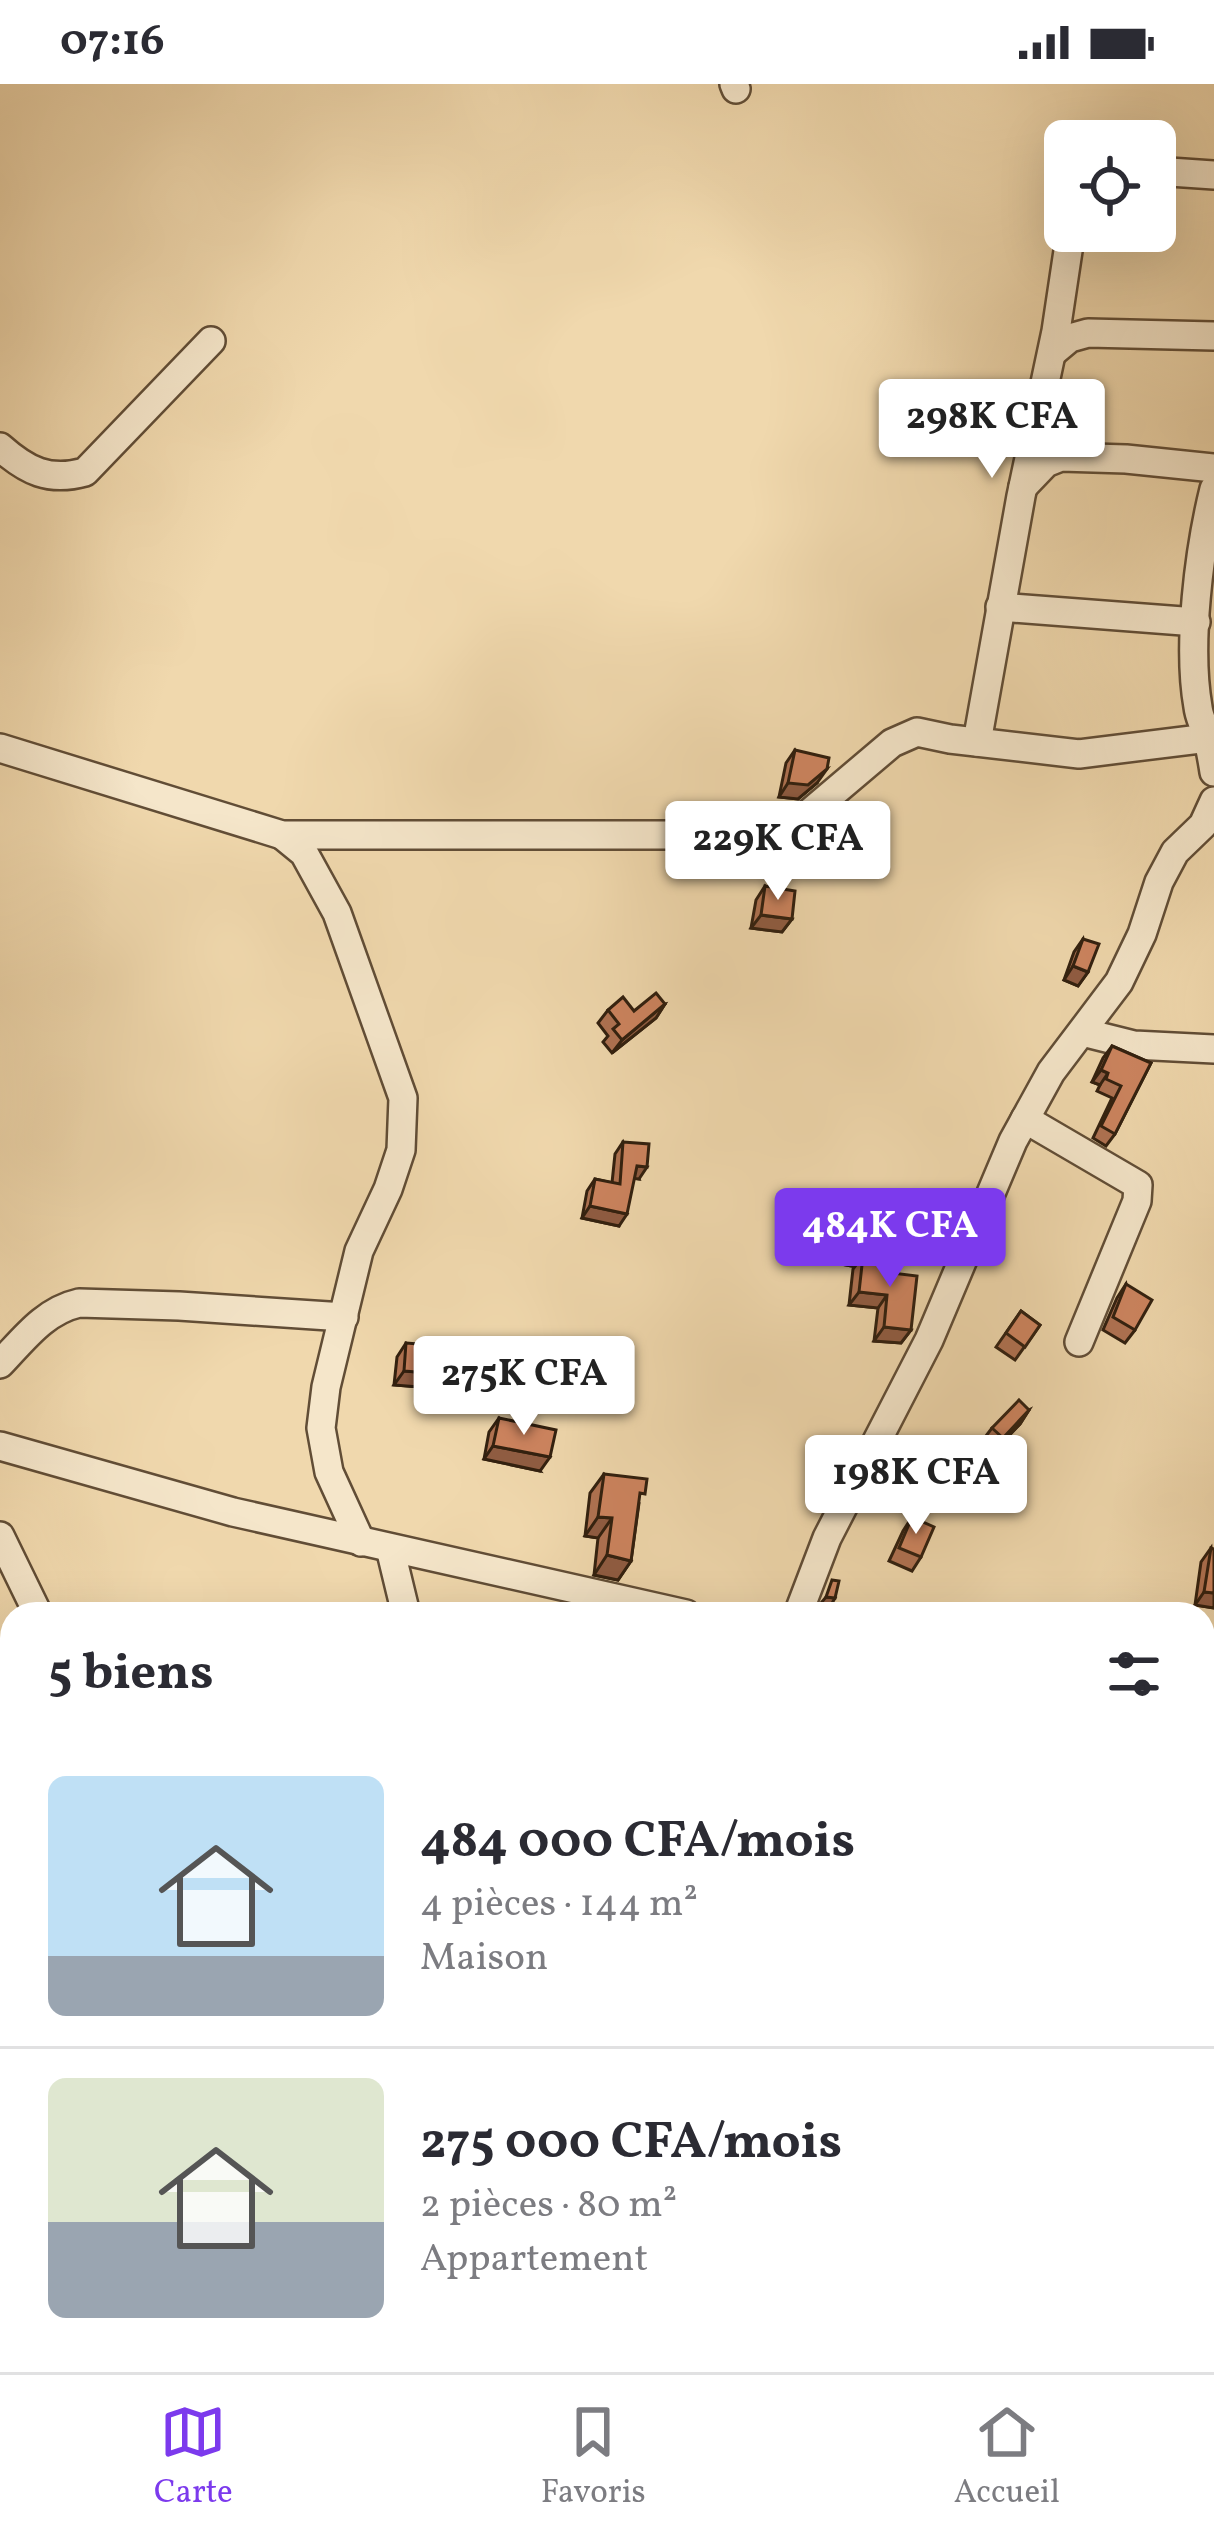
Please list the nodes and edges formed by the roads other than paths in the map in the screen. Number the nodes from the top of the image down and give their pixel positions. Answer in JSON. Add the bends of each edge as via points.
{"nodes":[{"id":1,"x":1176,"y":172,"type":"edge"},
{"id":2,"x":1214,"y":175,"type":"edge"},
{"id":3,"x":1068,"y":252,"type":"edge"},
{"id":4,"x":1214,"y":336,"type":"edge"},
{"id":5,"x":212,"y":341,"type":"dead end"},
{"id":6,"x":1052,"y":353,"type":"junction"},
{"id":7,"x":0,"y":447,"type":"edge"},
{"id":8,"x":1214,"y":468,"type":"edge"},
{"id":9,"x":1023,"y":488,"type":"junction"},
{"id":10,"x":1214,"y":489,"type":"edge"},
{"id":11,"x":1000,"y":608,"type":"junction"},
{"id":12,"x":1196,"y":622,"type":"junction"},
{"id":13,"x":1208,"y":738,"type":"junction"},
{"id":14,"x":977,"y":742,"type":"junction"},
{"id":15,"x":0,"y":748,"type":"edge"},
{"id":16,"x":1214,"y":772,"type":"edge"},
{"id":17,"x":1214,"y":801,"type":"edge"},
{"id":18,"x":282,"y":835,"type":"junction"},
{"id":19,"x":1082,"y":1032,"type":"junction"},
{"id":20,"x":1214,"y":1049,"type":"edge"},
{"id":21,"x":1025,"y":1119,"type":"junction"},
{"id":22,"x":344,"y":1317,"type":"junction"},
{"id":23,"x":1078,"y":1342,"type":"dead end"},
{"id":24,"x":0,"y":1364,"type":"edge"},
{"id":25,"x":0,"y":1446,"type":"edge"},
{"id":26,"x":0,"y":1536,"type":"edge"},
{"id":27,"x":361,"y":1541,"type":"junction"},
{"id":28,"x":390,"y":1548,"type":"junction"},
{"id":29,"x":32,"y":1602,"type":"edge"},
{"id":30,"x":403,"y":1602,"type":"edge"},
{"id":31,"x":632,"y":1602,"type":"edge"},
{"id":32,"x":803,"y":1602,"type":"edge"}],
"edges":[{"from":1,"to":2,"type":"street"},
{"from":3,"to":6,"type":"street"},
{"from":4,"to":6,"type":"street","via":[[1088,333]]},
{"from":5,"to":7,"type":"street","via":[[85,472],[36,472]]},
{"from":6,"to":9,"type":"street"},
{"from":8,"to":9,"type":"street","via":[[1061,457]]},
{"from":9,"to":11,"type":"street"},
{"from":10,"to":12,"type":"street"},
{"from":11,"to":12,"type":"street"},
{"from":11,"to":14,"type":"street"},
{"from":12,"to":13,"type":"street","via":[[1198,710]]},
{"from":13,"to":14,"type":"street","via":[[1079,754]]},
{"from":13,"to":16,"type":"street"},
{"from":14,"to":18,"type":"street","via":[[917,732],[892,743],[807,815],[766,828]]},
{"from":15,"to":18,"type":"street"},
{"from":17,"to":19,"type":"street","via":[[1174,852],[1119,982]]},
{"from":18,"to":22,"type":"street","via":[[304,853],[337,913],[403,1098],[401,1150],[359,1251]]},
{"from":19,"to":20,"type":"street","via":[[1134,1045]]},
{"from":19,"to":21,"type":"street"},
{"from":21,"to":23,"type":"street","via":[[1138,1185]]},
{"from":21,"to":32,"type":"street"},
{"from":22,"to":24,"type":"street","via":[[64,1306]]},
{"from":22,"to":27,"type":"street","via":[[321,1428],[329,1472]]},
{"from":25,"to":27,"type":"street"},
{"from":26,"to":29,"type":"street"},
{"from":27,"to":28,"type":"street"},
{"from":28,"to":30,"type":"street"},
{"from":28,"to":31,"type":"street"}]}
